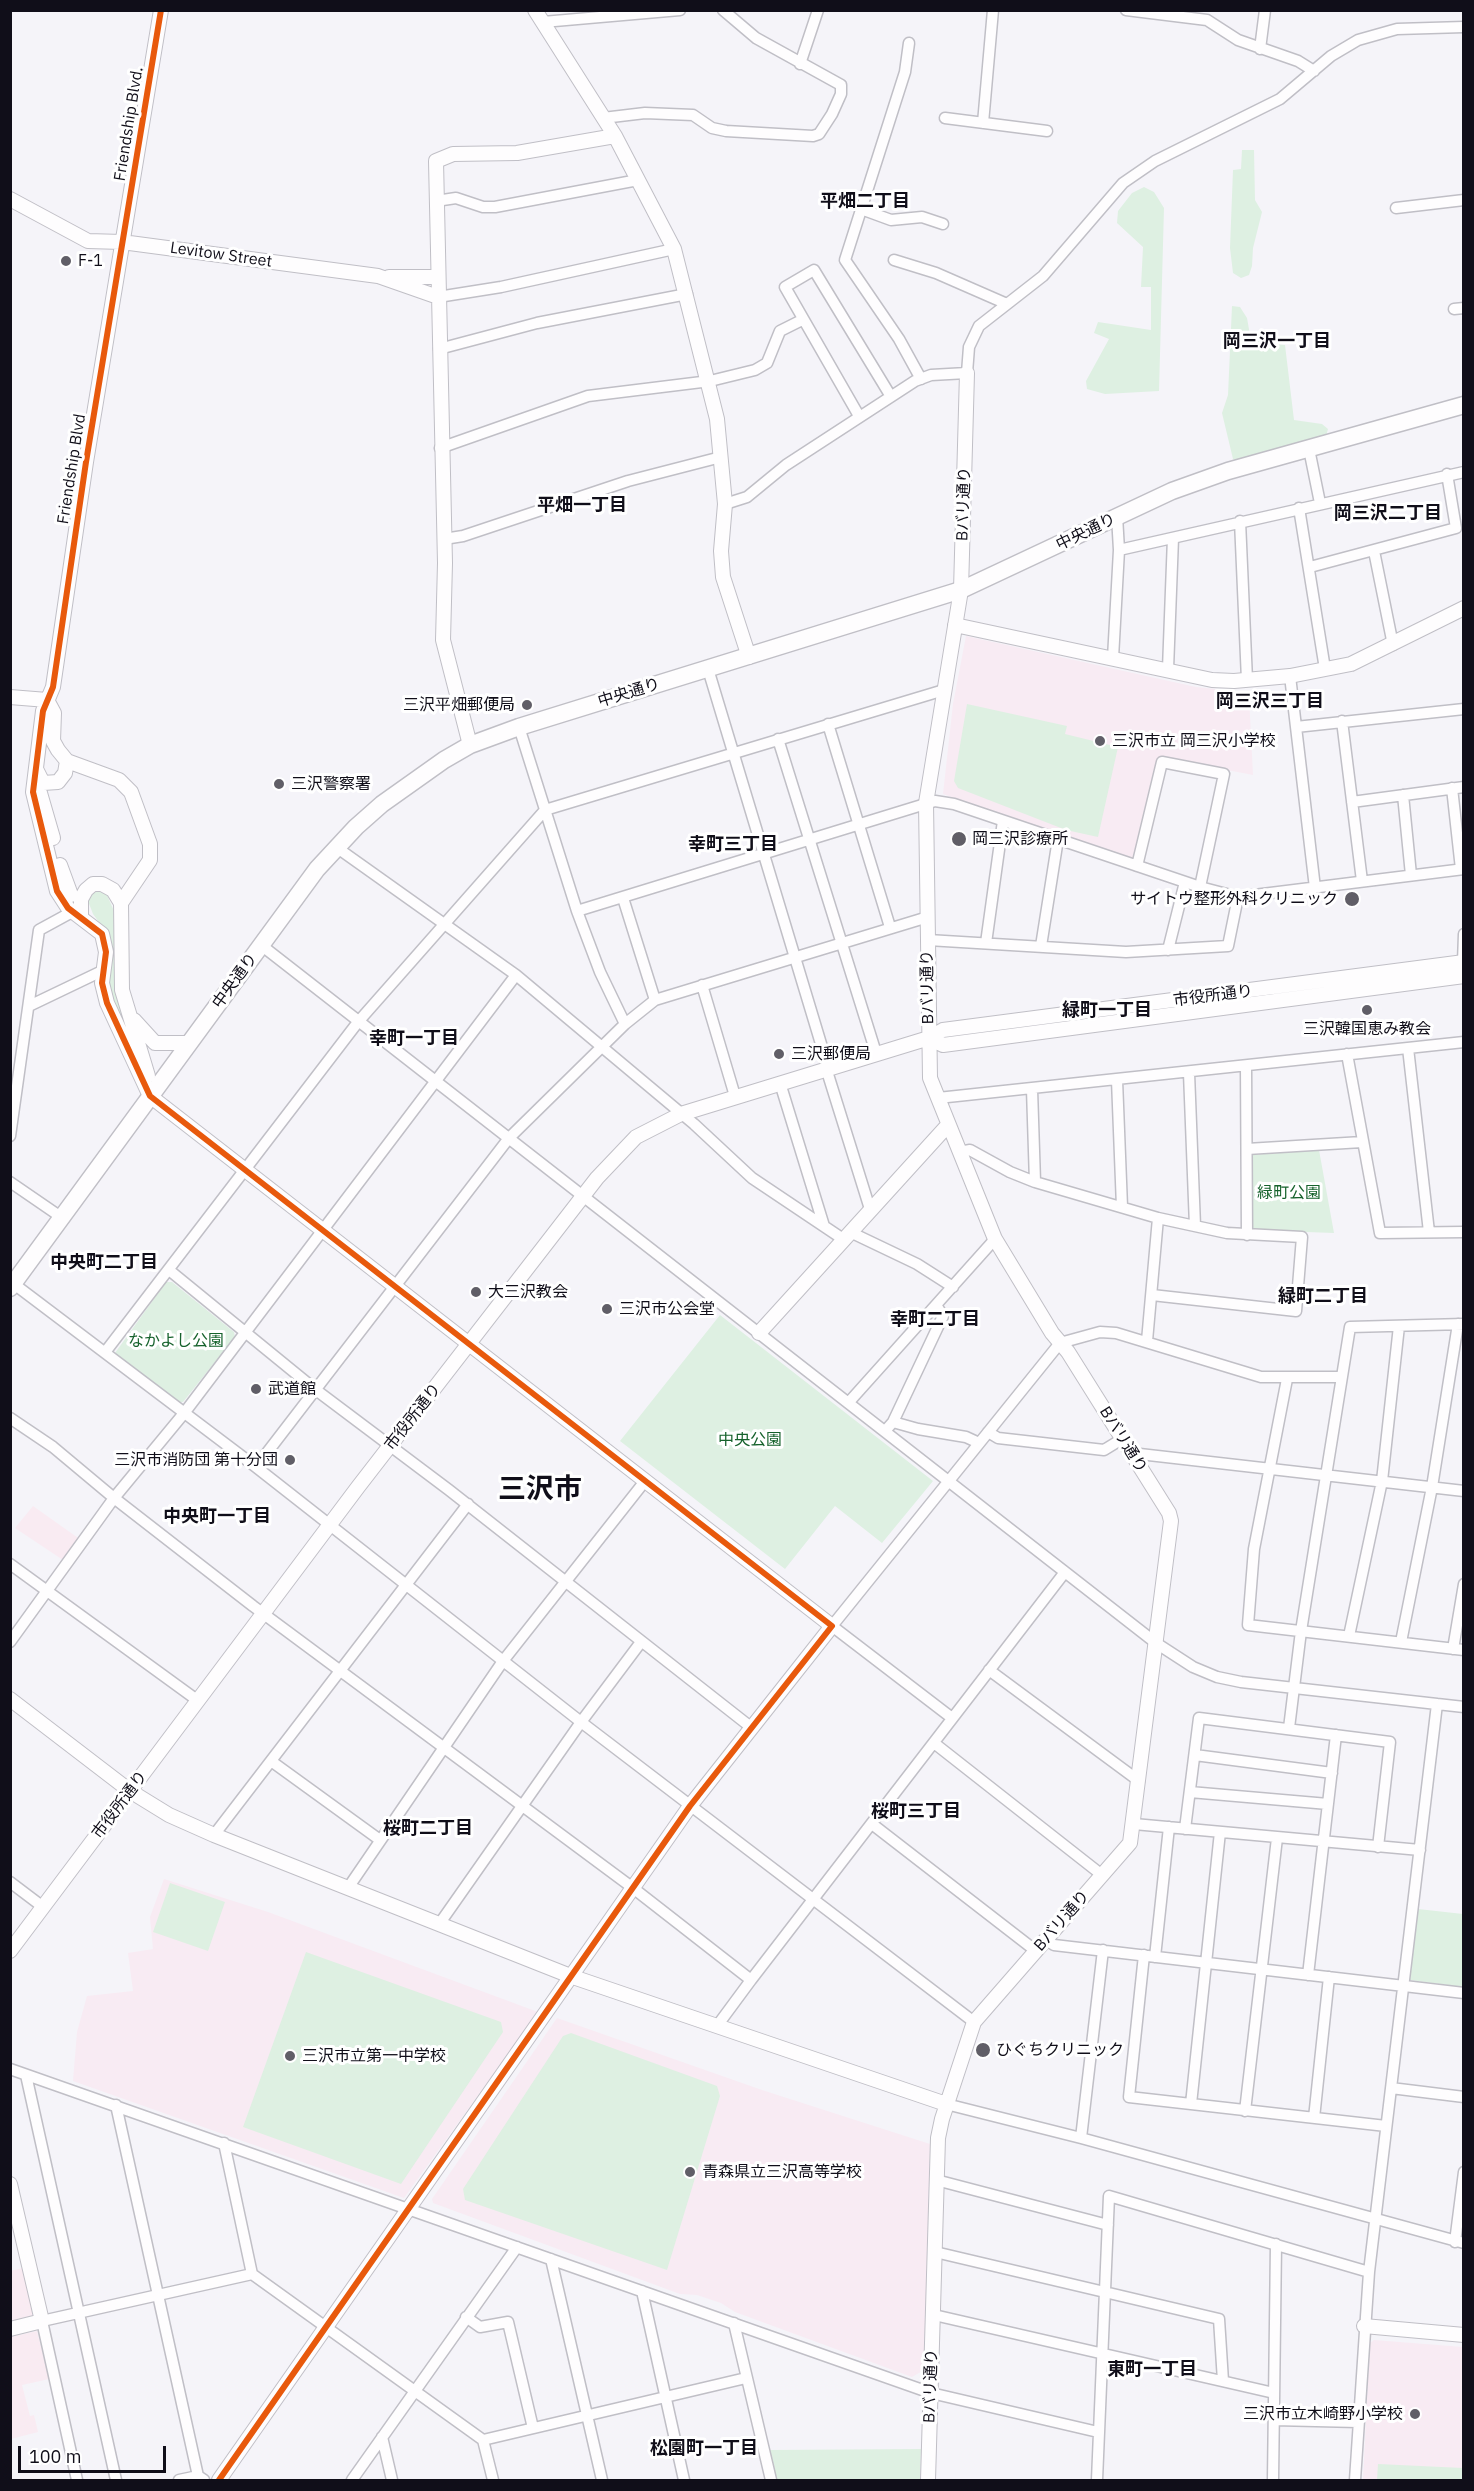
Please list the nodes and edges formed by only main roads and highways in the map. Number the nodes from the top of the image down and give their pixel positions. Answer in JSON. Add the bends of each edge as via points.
{"nodes":[{"id":1,"x":1464,"y":405,"type":"edge"},
{"id":2,"x":12,"y":1284,"type":"edge"}],
"edges":[{"from":1,"to":2,"type":"main road","name":"中央通り","via":[[1217,475],[1172,491],[962,590],[470,745],[413,780],[336,847]]}]}
